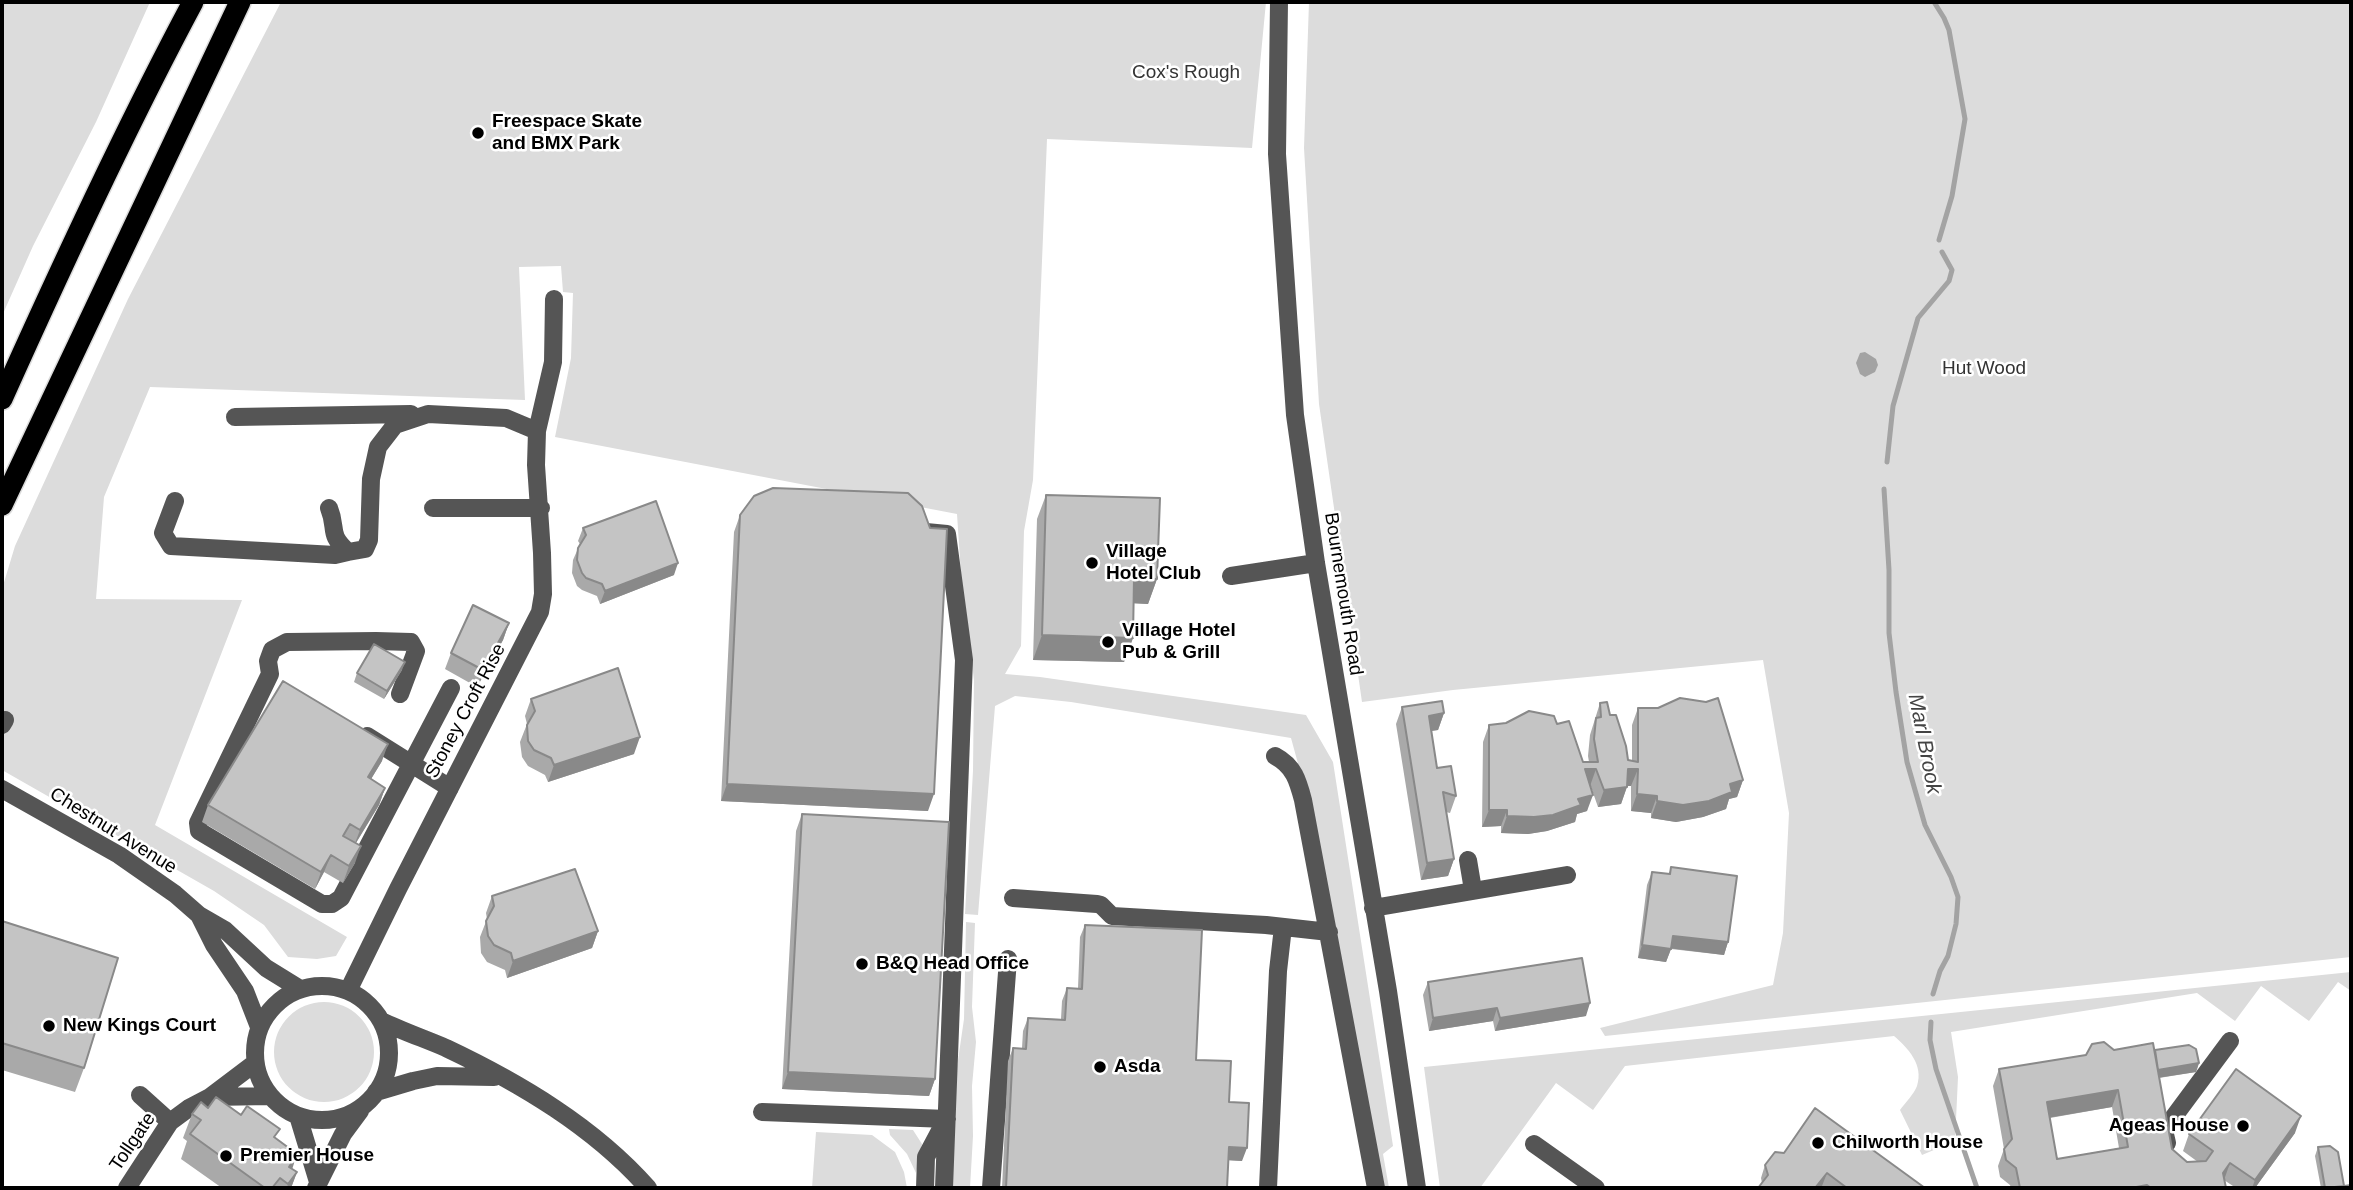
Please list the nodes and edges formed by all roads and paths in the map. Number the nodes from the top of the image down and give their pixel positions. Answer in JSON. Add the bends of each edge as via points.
{"nodes":[{"id":1,"x":193,"y":2,"type":"edge"},
{"id":2,"x":246,"y":2,"type":"edge"},
{"id":3,"x":1279,"y":2,"type":"edge"},
{"id":4,"x":236,"y":11,"type":"edge"},
{"id":5,"x":554,"y":299,"type":"dead end"},
{"id":6,"x":2,"y":399,"type":"edge"},
{"id":7,"x":428,"y":414,"type":"junction"},
{"id":8,"x":235,"y":417,"type":"dead end"},
{"id":9,"x":537,"y":431,"type":"junction"},
{"id":10,"x":175,"y":501,"type":"dead end"},
{"id":11,"x":2,"y":505,"type":"edge"},
{"id":12,"x":329,"y":508,"type":"dead end"},
{"id":13,"x":432,"y":508,"type":"dead end"},
{"id":14,"x":541,"y":508,"type":"junction"},
{"id":15,"x":919,"y":532,"type":"edge"},
{"id":16,"x":348,"y":552,"type":"junction"},
{"id":17,"x":1316,"y":563,"type":"junction"},
{"id":18,"x":1231,"y":576,"type":"dead end"},
{"id":19,"x":451,"y":688,"type":"dead end"},
{"id":20,"x":400,"y":694,"type":"dead end"},
{"id":21,"x":353,"y":727,"type":"edge"},
{"id":22,"x":1275,"y":756,"type":"dead end"},
{"id":23,"x":412,"y":765,"type":"junction"},
{"id":24,"x":450,"y":788,"type":"junction"},
{"id":25,"x":2,"y":789,"type":"edge"},
{"id":26,"x":1468,"y":860,"type":"dead end"},
{"id":27,"x":1567,"y":875,"type":"dead end"},
{"id":28,"x":1473,"y":890,"type":"junction"},
{"id":29,"x":1013,"y":898,"type":"dead end"},
{"id":30,"x":1373,"y":908,"type":"junction"},
{"id":31,"x":199,"y":915,"type":"junction"},
{"id":32,"x":1283,"y":927,"type":"junction"},
{"id":33,"x":1329,"y":932,"type":"junction"},
{"id":34,"x":1007,"y":959,"type":"dead end"},
{"id":35,"x":300,"y":989,"type":"junction"},
{"id":36,"x":348,"y":990,"type":"junction"},
{"id":37,"x":381,"y":1021,"type":"junction"},
{"id":38,"x":259,"y":1027,"type":"junction"},
{"id":39,"x":2230,"y":1041,"type":"dead end"},
{"id":40,"x":255,"y":1063,"type":"junction"},
{"id":41,"x":500,"y":1078,"type":"junction"},
{"id":42,"x":140,"y":1095,"type":"dead end"},
{"id":43,"x":270,"y":1096,"type":"junction"},
{"id":44,"x":210,"y":1097,"type":"junction"},
{"id":45,"x":370,"y":1099,"type":"junction"},
{"id":46,"x":762,"y":1112,"type":"dead end"},
{"id":47,"x":298,"y":1116,"type":"junction"},
{"id":48,"x":947,"y":1119,"type":"junction"},
{"id":49,"x":170,"y":1122,"type":"junction"},
{"id":50,"x":2167,"y":1143,"type":"edge"},
{"id":51,"x":1534,"y":1144,"type":"dead end"},
{"id":52,"x":317,"y":1185,"type":"edge"},
{"id":53,"x":127,"y":1188,"type":"edge"},
{"id":54,"x":648,"y":1188,"type":"edge"},
{"id":55,"x":925,"y":1188,"type":"edge"},
{"id":56,"x":944,"y":1188,"type":"edge"},
{"id":57,"x":991,"y":1188,"type":"edge"},
{"id":58,"x":1268,"y":1188,"type":"edge"},
{"id":59,"x":1377,"y":1188,"type":"edge"},
{"id":60,"x":1417,"y":1188,"type":"edge"},
{"id":61,"x":1596,"y":1188,"type":"edge"}],
"edges":[{"from":1,"to":6,"type":"highway","via":[[81,225]]},
{"from":2,"to":4,"type":"highway"},
{"from":3,"to":17,"type":"street","name":"Bournemouth Road","via":[[1278,154],[1288,310],[1295,415]]},
{"from":4,"to":11,"type":"highway"},
{"from":5,"to":9,"type":"street","name":"Stoney Croft Rise","via":[[552,362]]},
{"from":7,"to":8,"type":"street"},
{"from":7,"to":9,"type":"street","via":[[506,418]]},
{"from":7,"to":16,"type":"street","via":[[395,425],[378,447],[371,479],[369,540],[365,549]]},
{"from":9,"to":14,"type":"street","name":"Stoney Croft Rise"},
{"from":10,"to":16,"type":"street","via":[[163,533],[171,546]]},
{"from":12,"to":16,"type":"street","via":[[332,532]]},
{"from":13,"to":14,"type":"street","via":[[508,516]]},
{"from":14,"to":24,"type":"street","name":"Stoney Croft Rise","via":[[540,612]]},
{"from":15,"to":48,"type":"street","via":[[947,534],[964,660]]},
{"from":17,"to":18,"type":"street"},
{"from":17,"to":30,"type":"street","name":"Bournemouth Road"},
{"from":19,"to":23,"type":"street"},
{"from":20,"to":23,"type":"street","via":[[416,651],[411,642],[287,642],[272,650],[268,662],[276,678],[198,823],[199,831],[323,904],[332,904],[341,898]]},
{"from":21,"to":23,"type":"street"},
{"from":22,"to":33,"type":"street","via":[[1291,767],[1298,780]]},
{"from":23,"to":24,"type":"street"},
{"from":24,"to":36,"type":"street","name":"Stoney Croft Rise"},
{"from":25,"to":31,"type":"street","name":"Chestnut Avenue","via":[[118,855]]},
{"from":26,"to":28,"type":"street"},
{"from":27,"to":28,"type":"street"},
{"from":28,"to":30,"type":"street"},
{"from":29,"to":32,"type":"street","via":[[1097,904],[1112,916]]},
{"from":30,"to":60,"type":"street","name":"Bournemouth Road"},
{"from":31,"to":35,"type":"street","name":"Chestnut Avenue"},
{"from":31,"to":38,"type":"street","name":"Chestnut Avenue","via":[[245,991]]},
{"from":32,"to":33,"type":"street"},
{"from":32,"to":58,"type":"street"},
{"from":33,"to":59,"type":"street"},
{"from":34,"to":57,"type":"street"},
{"from":35,"to":36,"type":"street","via":[[316,985]]},
{"from":35,"to":38,"type":"street","via":[[283,997]]},
{"from":36,"to":37,"type":"street","via":[[367,1003]]},
{"from":37,"to":41,"type":"street"},
{"from":37,"to":45,"type":"street","via":[[389,1057],[385,1076]]},
{"from":38,"to":40,"type":"street"},
{"from":39,"to":50,"type":"street","via":[[2164,1130]]},
{"from":40,"to":43,"type":"street"},
{"from":40,"to":44,"type":"street","name":"Tollgate"},
{"from":41,"to":45,"type":"street","via":[[437,1076]]},
{"from":41,"to":54,"type":"street","via":[[555,1108],[628,1166]]},
{"from":42,"to":49,"type":"street"},
{"from":43,"to":44,"type":"street","name":"Tollgate"},
{"from":43,"to":47,"type":"street"},
{"from":44,"to":49,"type":"street","name":"Tollgate"},
{"from":45,"to":47,"type":"street","via":[[344,1116],[320,1120]]},
{"from":45,"to":52,"type":"street","via":[[343,1134]]},
{"from":46,"to":48,"type":"street"},
{"from":47,"to":52,"type":"street"},
{"from":48,"to":55,"type":"street","via":[[926,1157]]},
{"from":48,"to":56,"type":"street"},
{"from":49,"to":53,"type":"street","name":"Tollgate"},
{"from":51,"to":61,"type":"street"}]}
